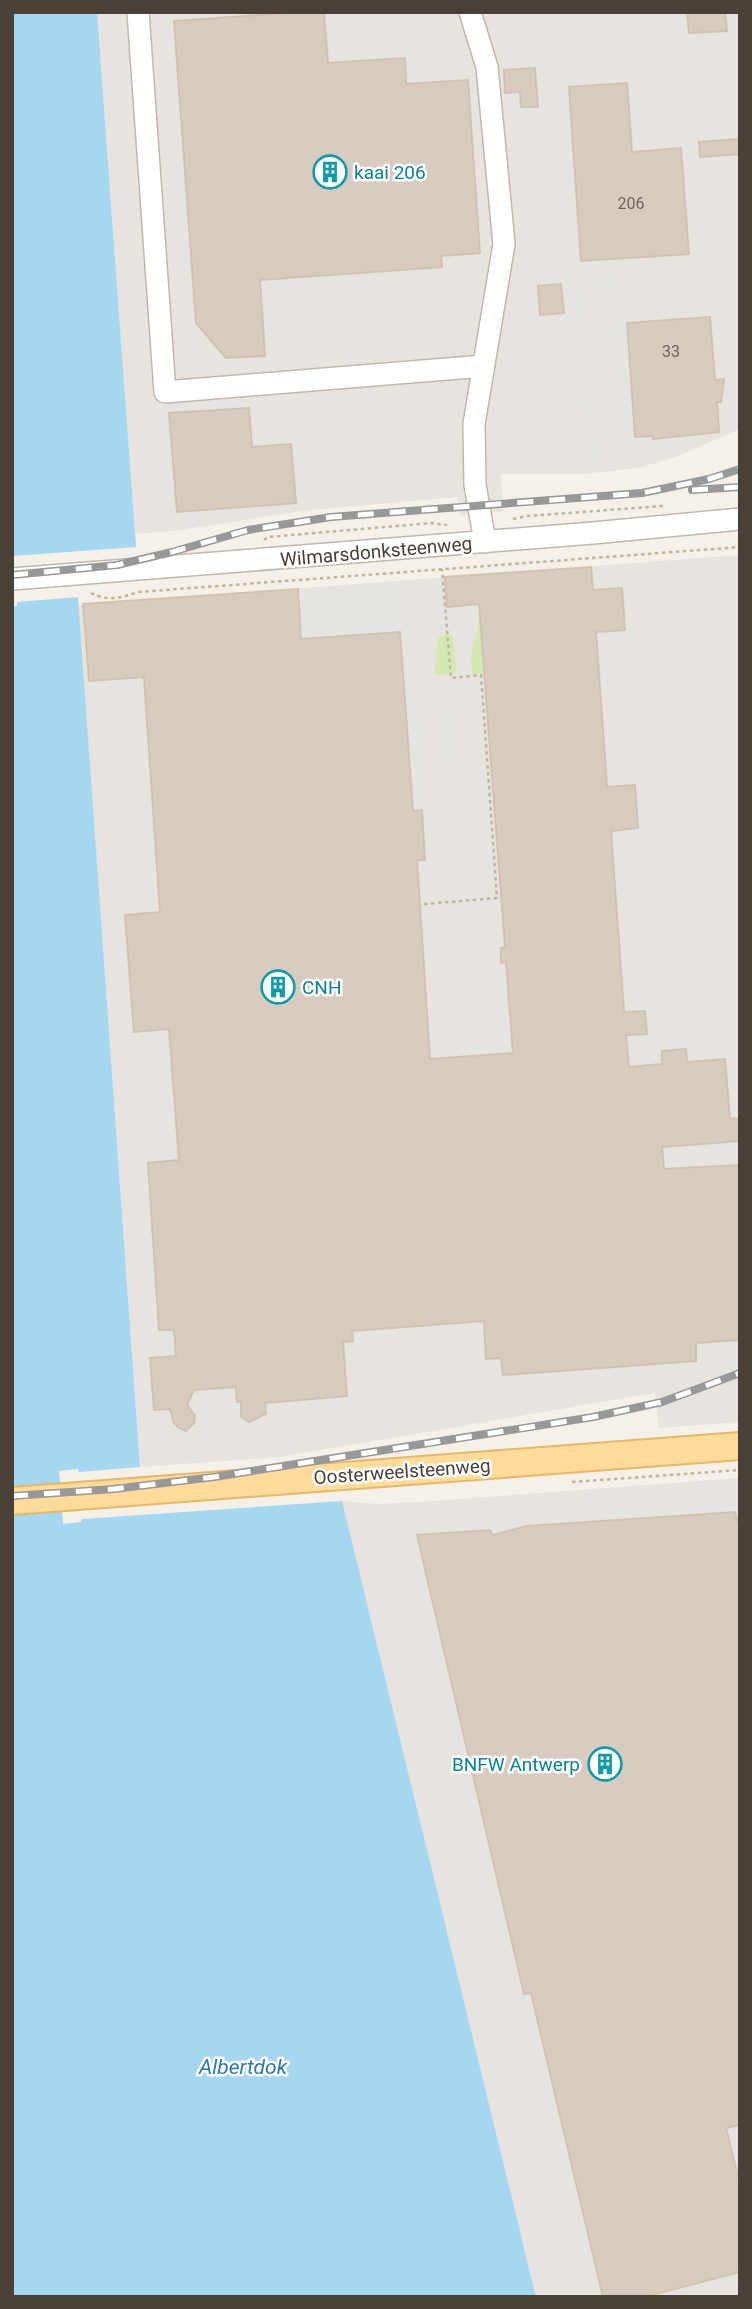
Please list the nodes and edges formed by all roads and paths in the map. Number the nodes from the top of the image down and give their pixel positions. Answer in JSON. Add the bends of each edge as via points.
{"nodes":[{"id":1,"x":138,"y":12,"type":"edge"},
{"id":2,"x":470,"y":12,"type":"edge"},
{"id":3,"x":484,"y":366,"type":"junction"},
{"id":4,"x":740,"y":519,"type":"edge"},
{"id":5,"x":485,"y":542,"type":"junction"},
{"id":6,"x":740,"y":547,"type":"edge"},
{"id":7,"x":442,"y":569,"type":"junction"},
{"id":8,"x":12,"y":579,"type":"edge"},
{"id":9,"x":82,"y":588,"type":"dead end"},
{"id":10,"x":424,"y":904,"type":"dead end"},
{"id":11,"x":740,"y":1446,"type":"edge"},
{"id":12,"x":12,"y":1501,"type":"edge"}],
"edges":[{"from":1,"to":3,"type":"street","via":[[165,392]]},
{"from":2,"to":3,"type":"street","via":[[487,67],[504,244]]},
{"from":3,"to":5,"type":"street","via":[[474,424],[474,470]]},
{"from":4,"to":5,"type":"street","name":"Wilmarsdonksteenweg"},
{"from":5,"to":8,"type":"street","name":"Wilmarsdonksteenweg"},
{"from":6,"to":7,"type":"path"},
{"from":7,"to":9,"type":"path","via":[[138,592],[104,600]]},
{"from":7,"to":10,"type":"path","via":[[451,678],[481,675],[497,898]]},
{"from":11,"to":12,"type":"main road","name":"Oosterweelsteenweg"}]}
